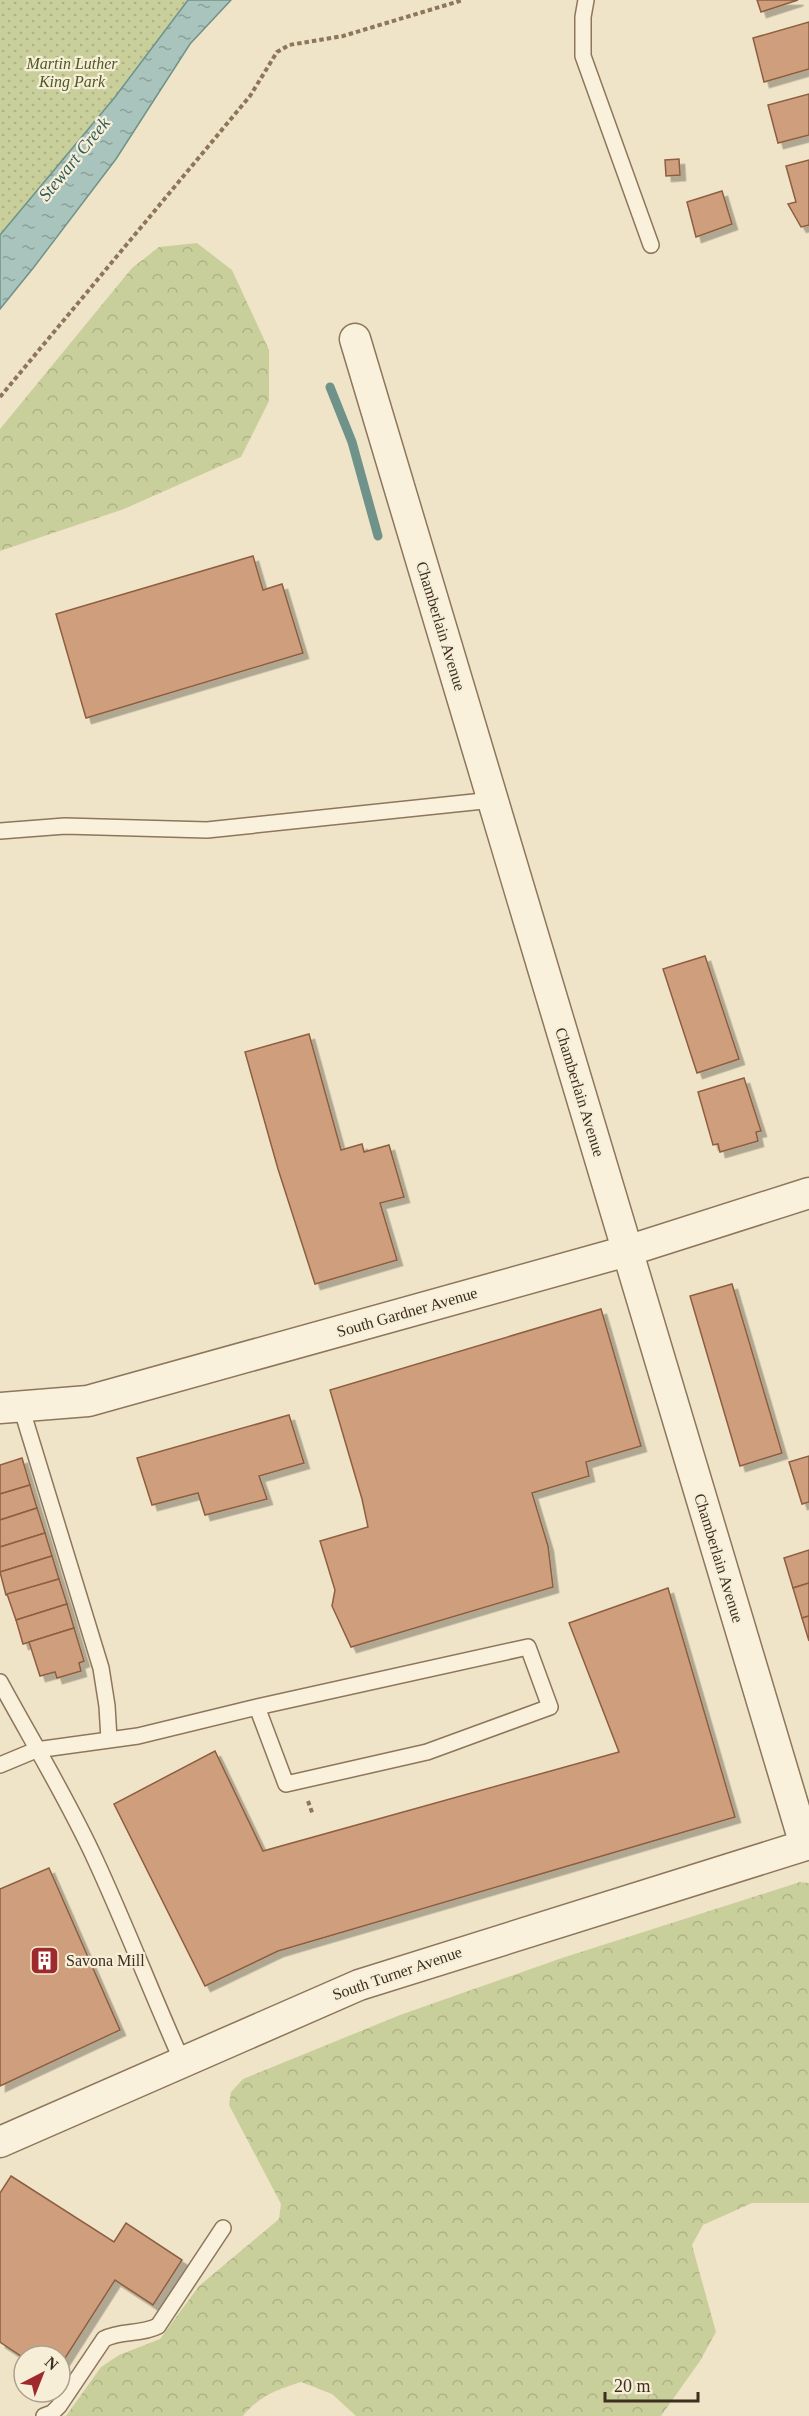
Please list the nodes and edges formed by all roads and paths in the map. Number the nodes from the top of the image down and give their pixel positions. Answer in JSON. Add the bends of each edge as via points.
{"nodes":[{"id":1,"x":463,"y":0,"type":"edge"},
{"id":2,"x":586,"y":0,"type":"edge"},
{"id":3,"x":651,"y":245,"type":"dead end"},
{"id":4,"x":355,"y":339,"type":"dead end"},
{"id":5,"x":0,"y":397,"type":"edge"},
{"id":6,"x":493,"y":800,"type":"junction"},
{"id":7,"x":0,"y":831,"type":"edge"},
{"id":8,"x":809,"y":1193,"type":"edge"},
{"id":9,"x":627,"y":1251,"type":"junction"},
{"id":10,"x":10,"y":1407,"type":"edge"},
{"id":11,"x":0,"y":1682,"type":"edge"},
{"id":12,"x":257,"y":1707,"type":"junction"},
{"id":13,"x":109,"y":1739,"type":"junction"},
{"id":14,"x":36,"y":1750,"type":"junction"},
{"id":15,"x":0,"y":1765,"type":"edge"},
{"id":16,"x":807,"y":1844,"type":"edge"},
{"id":17,"x":182,"y":2061,"type":"junction"},
{"id":18,"x":0,"y":2142,"type":"edge"},
{"id":19,"x":223,"y":2228,"type":"dead end"},
{"id":20,"x":44,"y":2416,"type":"edge"}],
"edges":[{"from":1,"to":5,"type":"path","via":[[377,28],[289,45],[277,51],[250,96]]},
{"from":2,"to":3,"type":"lane","via":[[584,56]]},
{"from":4,"to":6,"type":"street","name":"Chamberlain Avenue"},
{"from":6,"to":7,"type":"lane","via":[[207,830],[65,826]]},
{"from":6,"to":9,"type":"street","name":"Chamberlain Avenue"},
{"from":8,"to":9,"type":"street","name":"South Gardner Avenue"},
{"from":9,"to":10,"type":"street","name":"South Gardner Avenue","via":[[88,1401]]},
{"from":9,"to":16,"type":"street","name":"Chamberlain Avenue"},
{"from":10,"to":13,"type":"lane","via":[[101,1668]]},
{"from":11,"to":14,"type":"lane"},
{"from":12,"to":12,"type":"lane","via":[[528,1647],[550,1707],[427,1752],[286,1784]]},
{"from":12,"to":13,"type":"lane","via":[[138,1736]]},
{"from":13,"to":14,"type":"lane"},
{"from":14,"to":15,"type":"lane"},
{"from":14,"to":17,"type":"lane","via":[[95,1859]]},
{"from":16,"to":17,"type":"street","name":"South Turner Avenue","via":[[388,1974]]},
{"from":17,"to":18,"type":"street","name":"South Turner Avenue"},
{"from":19,"to":20,"type":"lane","via":[[158,2326],[147,2332],[104,2338],[59,2406]]}]}
